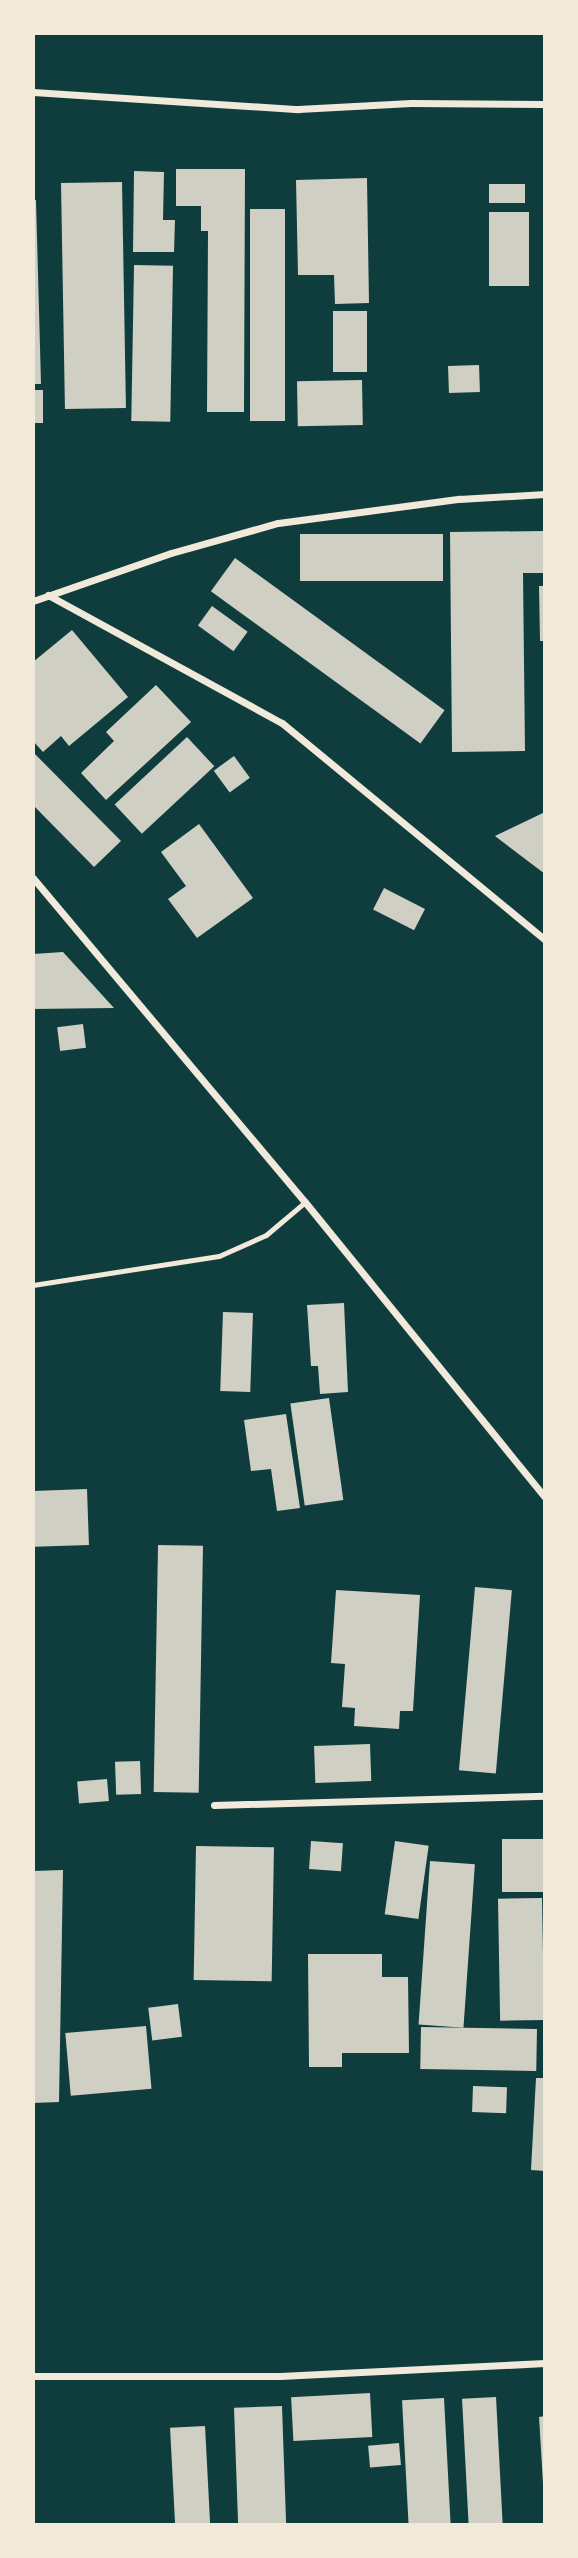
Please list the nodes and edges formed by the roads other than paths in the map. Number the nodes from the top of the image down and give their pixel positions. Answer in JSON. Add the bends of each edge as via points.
{"nodes":[{"id":1,"x":33,"y":92,"type":"edge"},
{"id":2,"x":545,"y":104,"type":"edge"},
{"id":3,"x":545,"y":494,"type":"edge"},
{"id":4,"x":48,"y":595,"type":"junction"},
{"id":5,"x":33,"y":601,"type":"edge"},
{"id":6,"x":33,"y":878,"type":"edge"},
{"id":7,"x":545,"y":940,"type":"edge"},
{"id":8,"x":305,"y":1202,"type":"junction"},
{"id":9,"x":33,"y":1285,"type":"edge"},
{"id":10,"x":545,"y":1497,"type":"edge"},
{"id":11,"x":545,"y":1796,"type":"edge"},
{"id":12,"x":214,"y":1805,"type":"dead end"},
{"id":13,"x":545,"y":2362,"type":"edge"},
{"id":14,"x":33,"y":2376,"type":"edge"}],
"edges":[{"from":1,"to":2,"type":"street","via":[[298,109],[411,103]]},
{"from":3,"to":4,"type":"street","via":[[459,499],[278,523],[171,552]]},
{"from":4,"to":5,"type":"street"},
{"from":4,"to":7,"type":"street","via":[[282,723]]},
{"from":6,"to":8,"type":"street"},
{"from":8,"to":9,"type":"lane","via":[[266,1235],[219,1256]]},
{"from":8,"to":10,"type":"street"},
{"from":11,"to":12,"type":"street"},
{"from":13,"to":14,"type":"street","via":[[280,2376]]}]}
